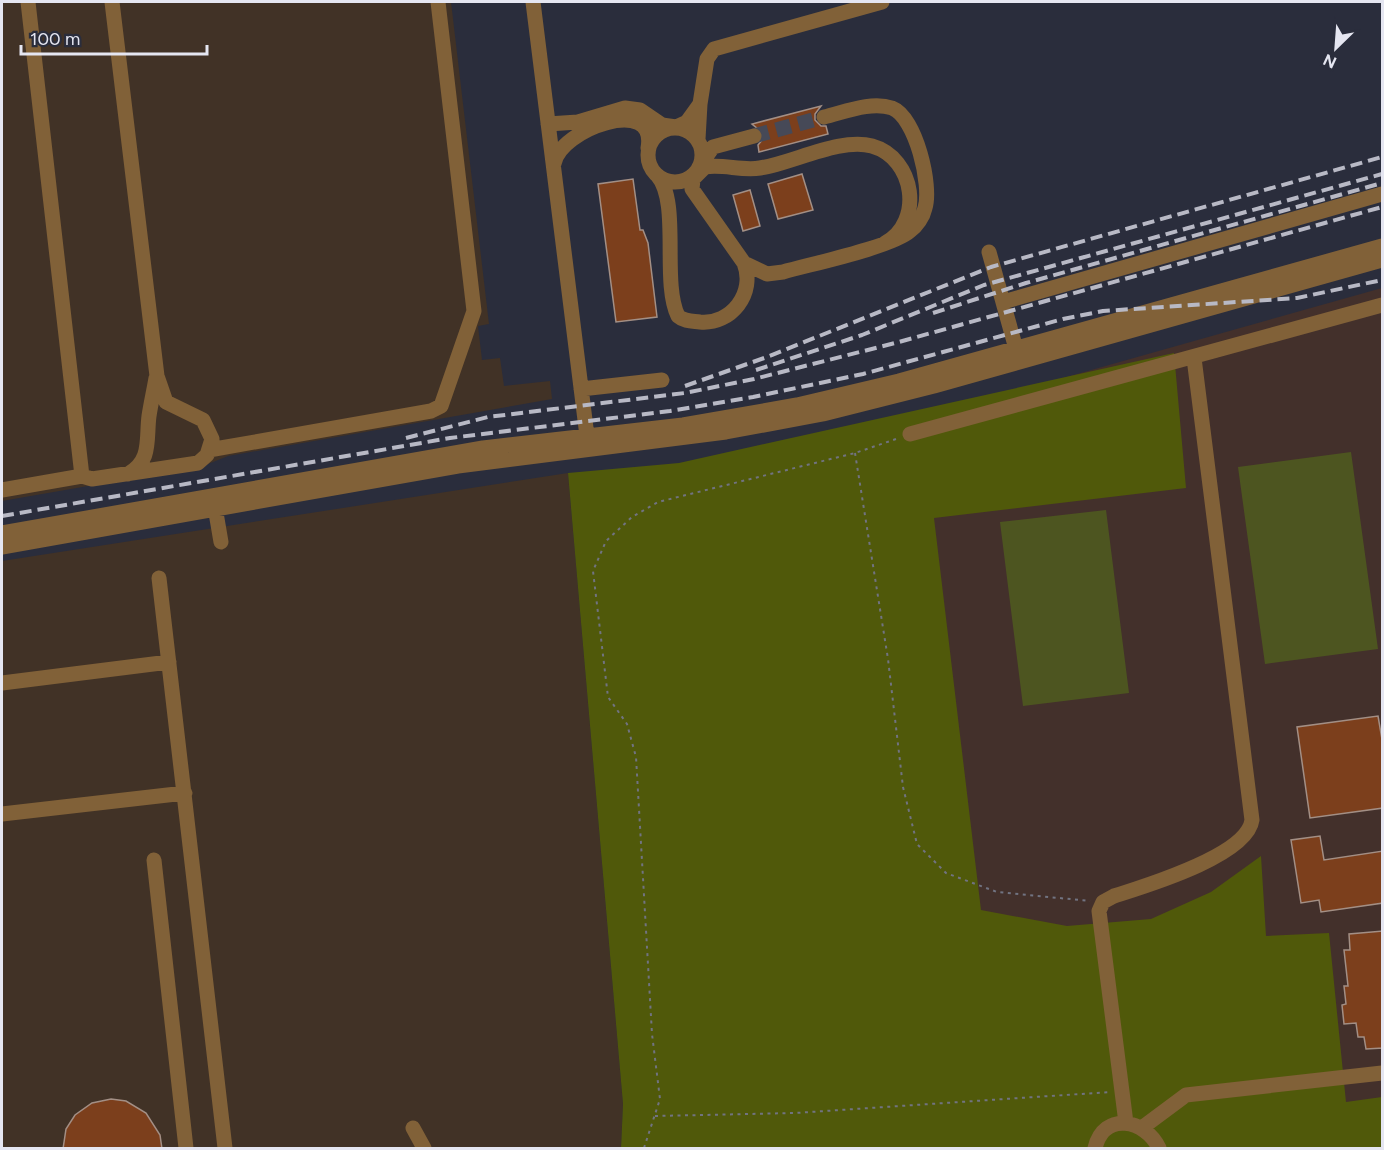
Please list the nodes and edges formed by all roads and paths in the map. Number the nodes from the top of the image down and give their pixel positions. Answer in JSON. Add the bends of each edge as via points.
{"nodes":[{"id":1,"x":28,"y":2,"type":"edge"},
{"id":2,"x":112,"y":2,"type":"edge"},
{"id":3,"x":438,"y":2,"type":"edge"},
{"id":4,"x":533,"y":2,"type":"edge"},
{"id":5,"x":882,"y":2,"type":"edge"},
{"id":6,"x":700,"y":104,"type":"junction"},
{"id":7,"x":825,"y":117,"type":"tunnel mouth"},
{"id":8,"x":548,"y":124,"type":"junction"},
{"id":9,"x":676,"y":127,"type":"junction"},
{"id":10,"x":754,"y":136,"type":"tunnel mouth"},
{"id":11,"x":698,"y":139,"type":"junction"},
{"id":12,"x":648,"y":149,"type":"junction"},
{"id":13,"x":699,"y":168,"type":"junction"},
{"id":14,"x":553,"y":173,"type":"junction"},
{"id":15,"x":657,"y":175,"type":"junction"},
{"id":16,"x":1383,"y":194,"type":"edge"},
{"id":17,"x":885,"y":243,"type":"junction"},
{"id":18,"x":1383,"y":246,"type":"edge"},
{"id":19,"x":989,"y":252,"type":"dead end"},
{"id":20,"x":1383,"y":260,"type":"edge"},
{"id":21,"x":744,"y":263,"type":"junction"},
{"id":22,"x":1003,"y":302,"type":"junction"},
{"id":23,"x":1383,"y":305,"type":"edge"},
{"id":24,"x":1018,"y":355,"type":"junction"},
{"id":25,"x":1194,"y":358,"type":"junction"},
{"id":26,"x":157,"y":376,"type":"junction"},
{"id":27,"x":662,"y":380,"type":"dead end"},
{"id":28,"x":581,"y":389,"type":"junction"},
{"id":29,"x":910,"y":434,"type":"joint"},
{"id":30,"x":587,"y":443,"type":"junction"},
{"id":31,"x":209,"y":450,"type":"junction"},
{"id":32,"x":855,"y":453,"type":"junction"},
{"id":33,"x":128,"y":474,"type":"junction"},
{"id":34,"x":82,"y":476,"type":"junction"},
{"id":35,"x":2,"y":490,"type":"edge"},
{"id":36,"x":214,"y":502,"type":"junction"},
{"id":37,"x":2,"y":533,"type":"edge"},
{"id":38,"x":221,"y":542,"type":"dead end"},
{"id":39,"x":2,"y":547,"type":"edge"},
{"id":40,"x":159,"y":578,"type":"dead end"},
{"id":41,"x":169,"y":662,"type":"junction"},
{"id":42,"x":2,"y":683,"type":"edge"},
{"id":43,"x":185,"y":793,"type":"junction"},
{"id":44,"x":2,"y":814,"type":"edge"},
{"id":45,"x":154,"y":860,"type":"dead end"},
{"id":46,"x":1103,"y":902,"type":"junction"},
{"id":47,"x":1383,"y":1072,"type":"edge"},
{"id":48,"x":1122,"y":1090,"type":"junction"},
{"id":49,"x":654,"y":1116,"type":"junction"},
{"id":50,"x":1126,"y":1123,"type":"junction"},
{"id":51,"x":1143,"y":1127,"type":"junction"},
{"id":52,"x":413,"y":1128,"type":"dead end"},
{"id":53,"x":1159,"y":1148,"type":"edge"},
{"id":54,"x":186,"y":1149,"type":"edge"},
{"id":55,"x":225,"y":1149,"type":"edge"},
{"id":56,"x":424,"y":1149,"type":"edge"},
{"id":57,"x":644,"y":1149,"type":"edge"},
{"id":58,"x":1095,"y":1149,"type":"edge"}],
"edges":[{"from":1,"to":34,"type":"lane"},
{"from":2,"to":26,"type":"lane"},
{"from":3,"to":31,"type":"lane","via":[[474,312],[443,401],[431,411]]},
{"from":4,"to":8,"type":"lane"},
{"from":5,"to":6,"type":"lane","via":[[714,49],[707,59]]},
{"from":6,"to":9,"type":"lane","via":[[687,122]]},
{"from":6,"to":11,"type":"lane"},
{"from":7,"to":17,"type":"lane","via":[[882,106],[897,111],[907,122],[919,150],[927,202],[922,217],[910,231]]},
{"from":8,"to":9,"type":"lane","via":[[578,122],[625,108],[640,110],[662,125]]},
{"from":8,"to":14,"type":"lane"},
{"from":9,"to":11,"type":"lane"},
{"from":9,"to":12,"type":"lane","via":[[658,133]]},
{"from":10,"to":13,"type":"lane","via":[[713,147]]},
{"from":11,"to":13,"type":"lane","via":[[703,156]]},
{"from":12,"to":14,"type":"lane","via":[[650,135],[644,124],[630,119],[610,122],[566,141],[556,154]]},
{"from":12,"to":15,"type":"lane","via":[[651,168]]},
{"from":13,"to":15,"type":"lane","via":[[683,182]]},
{"from":13,"to":17,"type":"lane","via":[[761,168],[855,145],[879,149],[894,158],[904,172],[909,208],[903,229]]},
{"from":13,"to":21,"type":"lane","via":[[692,189]]},
{"from":14,"to":28,"type":"lane"},
{"from":15,"to":21,"type":"lane","via":[[666,193],[678,316],[685,321],[707,323],[727,318],[747,286]]},
{"from":16,"to":22,"type":"lane"},
{"from":17,"to":21,"type":"lane","via":[[775,273],[758,272]]},
{"from":18,"to":24,"type":"lane"},
{"from":19,"to":22,"type":"lane"},
{"from":20,"to":24,"type":"lane"},
{"from":22,"to":24,"type":"lane"},
{"from":23,"to":25,"type":"lane"},
{"from":24,"to":30,"type":"lane","via":[[797,405]]},
{"from":25,"to":29,"type":"lane"},
{"from":25,"to":46,"type":"lane","via":[[1251,828],[1217,855],[1189,870]]},
{"from":26,"to":31,"type":"lane","via":[[166,402],[197,416],[208,426],[212,439]]},
{"from":26,"to":33,"type":"lane","via":[[149,413],[147,454]]},
{"from":27,"to":28,"type":"lane"},
{"from":28,"to":30,"type":"lane"},
{"from":29,"to":32,"type":"path"},
{"from":30,"to":36,"type":"lane","via":[[483,448]]},
{"from":31,"to":33,"type":"lane","via":[[198,464]]},
{"from":32,"to":46,"type":"path","via":[[888,659],[903,787],[917,844],[946,873],[997,892]]},
{"from":32,"to":49,"type":"path","via":[[658,502],[632,517],[606,542],[593,571],[608,697],[627,724],[636,757],[652,1034],[660,1100]]},
{"from":33,"to":34,"type":"lane","via":[[92,479]]},
{"from":34,"to":35,"type":"lane"},
{"from":36,"to":37,"type":"lane"},
{"from":36,"to":38,"type":"lane"},
{"from":36,"to":39,"type":"lane"},
{"from":40,"to":41,"type":"lane"},
{"from":41,"to":42,"type":"lane"},
{"from":41,"to":43,"type":"lane"},
{"from":43,"to":44,"type":"lane"},
{"from":43,"to":55,"type":"lane"},
{"from":45,"to":54,"type":"lane"},
{"from":46,"to":48,"type":"lane","via":[[1098,924]]},
{"from":47,"to":51,"type":"lane","via":[[1186,1095]]},
{"from":48,"to":49,"type":"path","via":[[795,1113]]},
{"from":48,"to":50,"type":"lane"},
{"from":49,"to":57,"type":"path"},
{"from":50,"to":51,"type":"lane"},
{"from":50,"to":58,"type":"lane","via":[[1108,1129]]},
{"from":51,"to":53,"type":"lane"},
{"from":52,"to":56,"type":"lane"}]}
